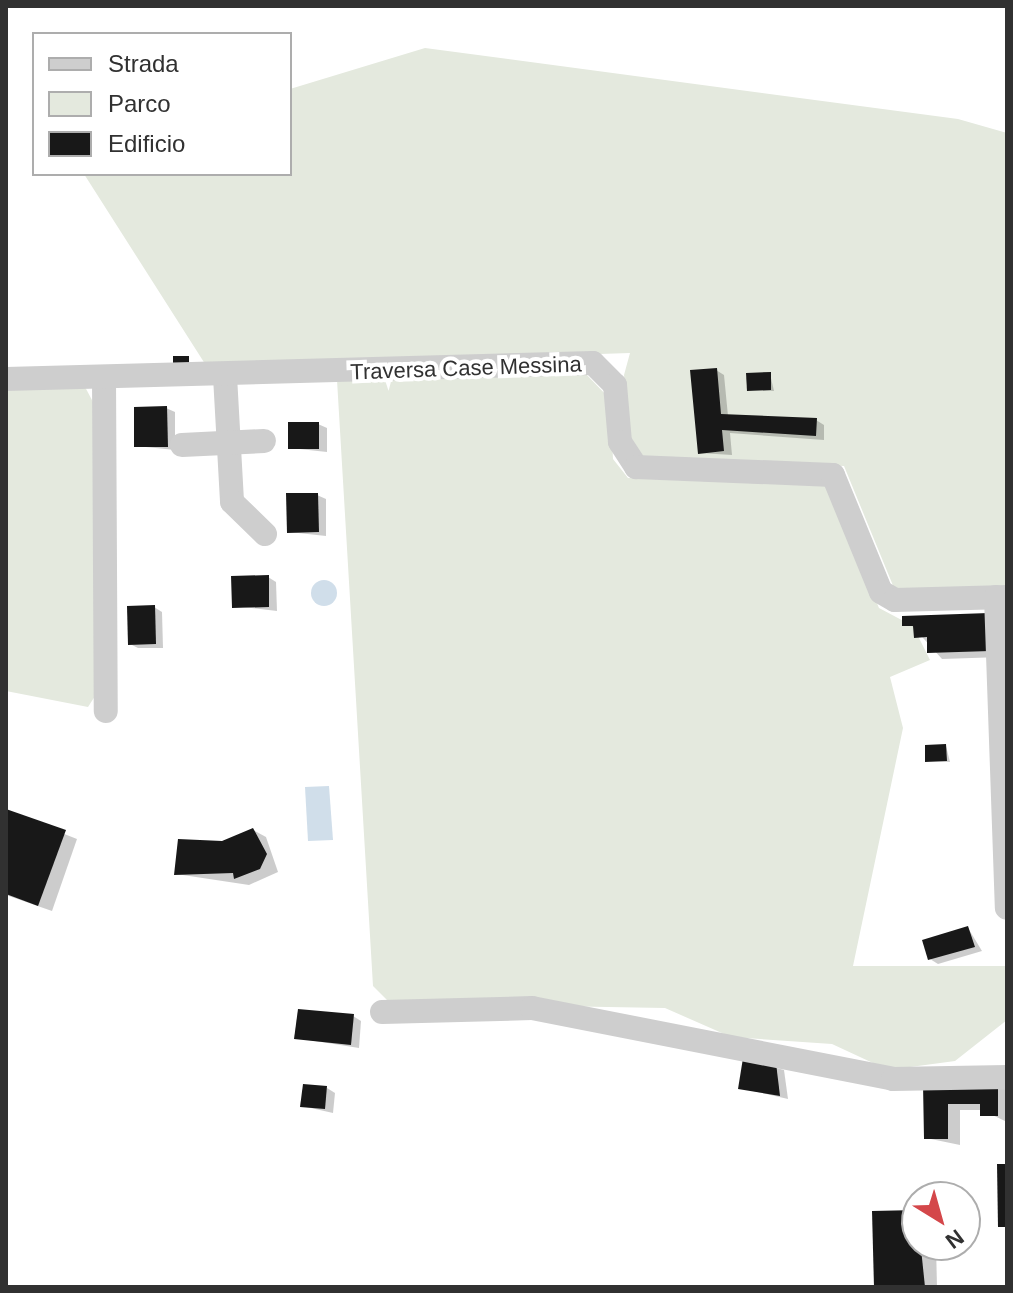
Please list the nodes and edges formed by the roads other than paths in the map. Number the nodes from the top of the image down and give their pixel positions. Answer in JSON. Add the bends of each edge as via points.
{"nodes":[{"id":1,"x":225,"y":376,"type":"junction"},
{"id":2,"x":104,"y":377,"type":"junction"},
{"id":3,"x":6,"y":379,"type":"edge"},
{"id":4,"x":264,"y":441,"type":"dead end"},
{"id":5,"x":229,"y":443,"type":"junction"},
{"id":6,"x":182,"y":445,"type":"dead end"},
{"id":7,"x":265,"y":534,"type":"dead end"},
{"id":8,"x":1002,"y":597,"type":"edge"},
{"id":9,"x":106,"y":711,"type":"dead end"},
{"id":10,"x":1007,"y":908,"type":"edge"},
{"id":11,"x":382,"y":1012,"type":"dead end"},
{"id":12,"x":1007,"y":1077,"type":"edge"}],
"edges":[{"from":1,"to":2,"type":"street","name":"Traversa Case Messina"},
{"from":1,"to":5,"type":"street"},
{"from":1,"to":8,"type":"street","name":"Traversa Case Messina","via":[[600,365],[615,385],[620,442],[636,467],[833,475],[881,592],[895,600]]},
{"from":2,"to":3,"type":"street","name":"Traversa Case Messina"},
{"from":2,"to":9,"type":"street"},
{"from":4,"to":5,"type":"street"},
{"from":5,"to":6,"type":"street"},
{"from":5,"to":7,"type":"street","via":[[232,502]]},
{"from":8,"to":10,"type":"street"},
{"from":11,"to":12,"type":"street","via":[[532,1008],[893,1079]]}]}
